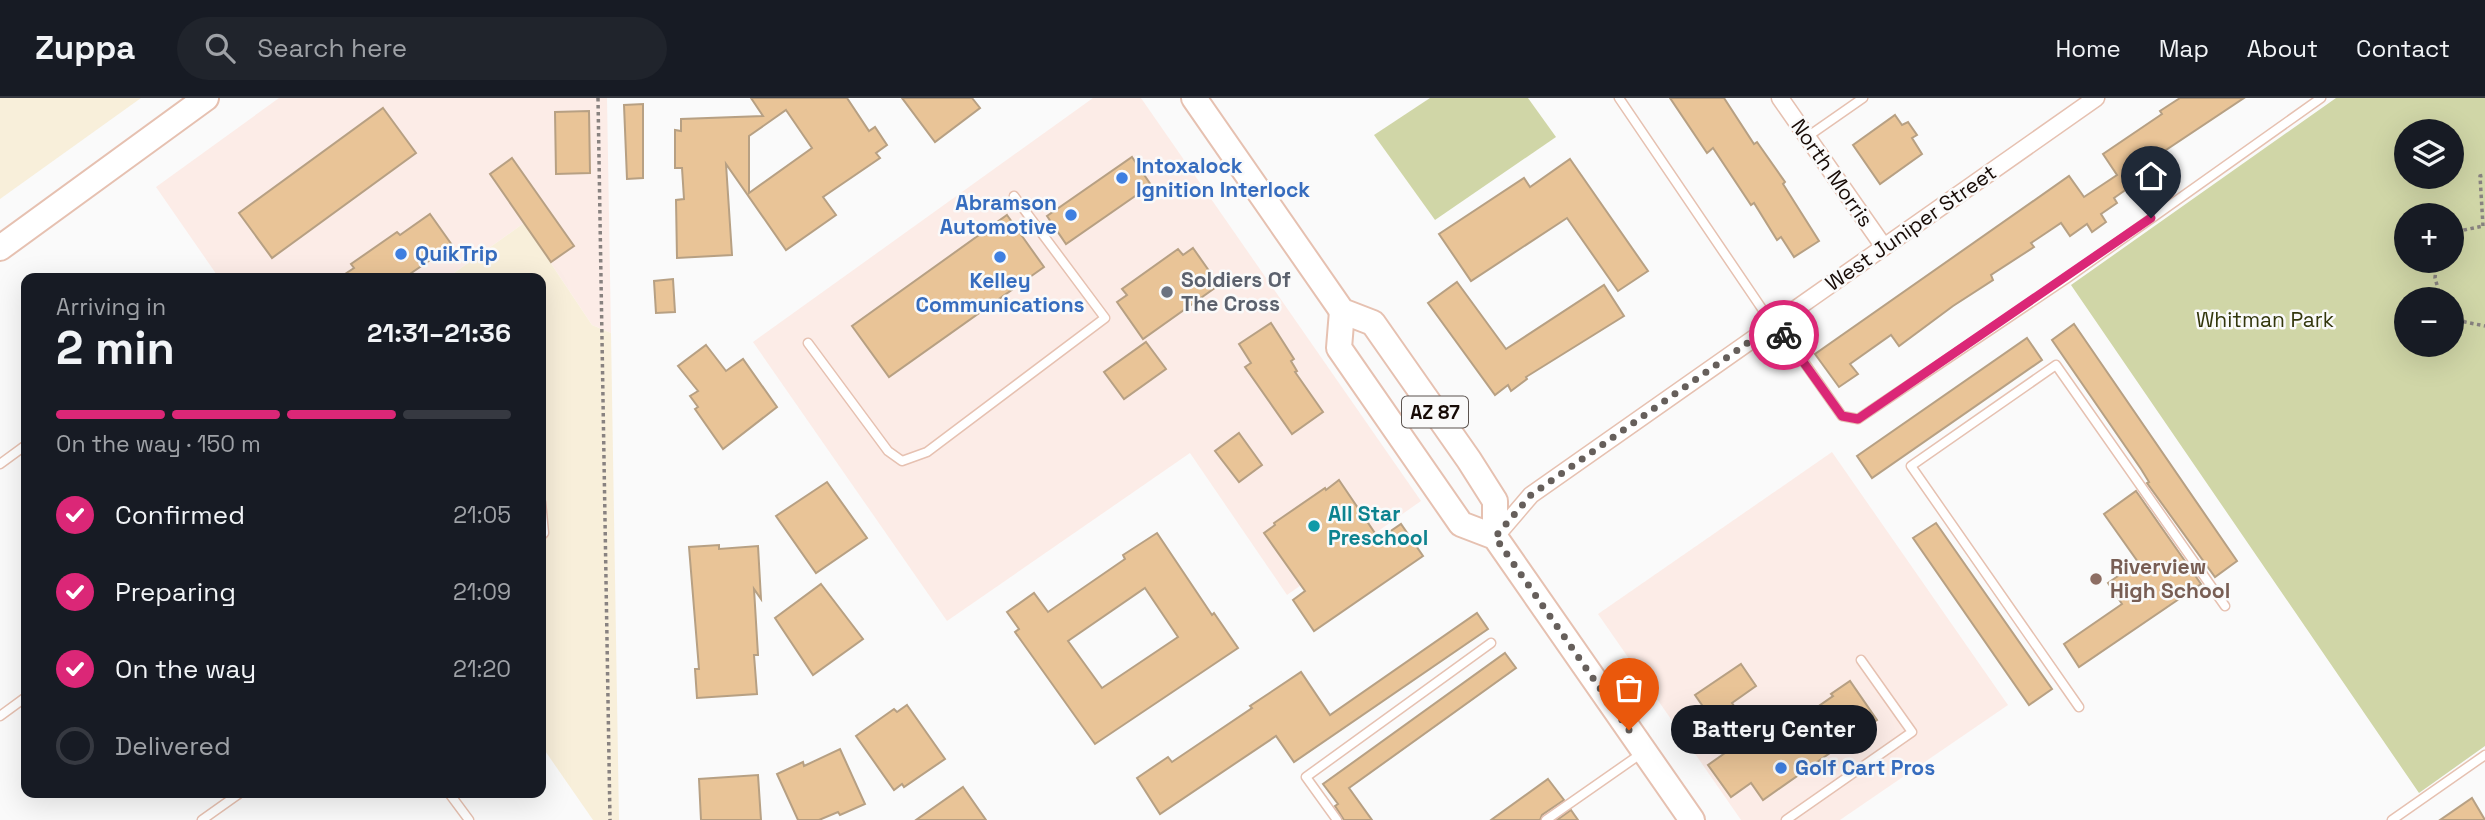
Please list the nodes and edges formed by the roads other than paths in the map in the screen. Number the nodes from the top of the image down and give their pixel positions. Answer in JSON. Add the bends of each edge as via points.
{"nodes":[{"id":1,"x":206,"y":98,"type":"edge"},
{"id":2,"x":1194,"y":98,"type":"edge"},
{"id":3,"x":1619,"y":98,"type":"edge"},
{"id":4,"x":1780,"y":98,"type":"edge"},
{"id":5,"x":1863,"y":98,"type":"edge"},
{"id":6,"x":2096,"y":98,"type":"edge"},
{"id":7,"x":2321,"y":98,"type":"edge"},
{"id":8,"x":1807,"y":137,"type":"junction"},
{"id":9,"x":1014,"y":197,"type":"dead end"},
{"id":10,"x":1884,"y":247,"type":"junction"},
{"id":11,"x":0,"y":248,"type":"edge"},
{"id":12,"x":1342,"y":311,"type":"junction"},
{"id":13,"x":1773,"y":325,"type":"junction"},
{"id":14,"x":808,"y":343,"type":"dead end"},
{"id":15,"x":21,"y":449,"type":"edge"},
{"id":16,"x":0,"y":464,"type":"edge"},
{"id":17,"x":1495,"y":537,"type":"junction"},
{"id":18,"x":2225,"y":606,"type":"dead end"},
{"id":19,"x":1491,"y":643,"type":"dead end"},
{"id":20,"x":1861,"y":660,"type":"dead end"},
{"id":21,"x":21,"y":701,"type":"edge"},
{"id":22,"x":2080,"y":707,"type":"dead end"},
{"id":23,"x":0,"y":716,"type":"edge"},
{"id":24,"x":1644,"y":751,"type":"junction"},
{"id":25,"x":2485,"y":755,"type":"edge"},
{"id":26,"x":233,"y":798,"type":"edge"},
{"id":27,"x":453,"y":798,"type":"edge"},
{"id":28,"x":202,"y":820,"type":"edge"},
{"id":29,"x":469,"y":820,"type":"edge"},
{"id":30,"x":1337,"y":820,"type":"edge"},
{"id":31,"x":1546,"y":820,"type":"edge"},
{"id":32,"x":1692,"y":820,"type":"edge"},
{"id":33,"x":1786,"y":820,"type":"edge"},
{"id":34,"x":2392,"y":820,"type":"edge"}],
"edges":[{"from":1,"to":11,"type":"main road"},
{"from":2,"to":12,"type":"main road"},
{"from":3,"to":13,"type":"lane"},
{"from":4,"to":8,"type":"street","name":"North Morris"},
{"from":5,"to":8,"type":"lane"},
{"from":6,"to":10,"type":"street","name":"West Juniper Street"},
{"from":7,"to":13,"type":"lane","via":[[2067,279],[1858,419],[1842,416]]},
{"from":8,"to":10,"type":"street","name":"North Morris"},
{"from":9,"to":14,"type":"lane","via":[[1105,318],[927,452],[902,461],[888,451]]},
{"from":10,"to":13,"type":"street","name":"West Juniper Street"},
{"from":12,"to":17,"type":"main road","number":"AZ 87","via":[[1373,323],[1469,460],[1495,500]]},
{"from":12,"to":17,"type":"main road","number":"AZ 87","via":[[1339,348],[1461,524]]},
{"from":13,"to":17,"type":"street","name":"West Juniper Street","via":[[1531,495]]},
{"from":15,"to":16,"type":"lane"},
{"from":17,"to":24,"type":"main road"},
{"from":18,"to":22,"type":"lane","via":[[2056,365],[1911,466]]},
{"from":19,"to":30,"type":"lane","via":[[1306,777]]},
{"from":20,"to":33,"type":"lane","via":[[1912,732]]},
{"from":21,"to":23,"type":"lane"},
{"from":24,"to":31,"type":"lane"},
{"from":24,"to":32,"type":"main road"},
{"from":25,"to":34,"type":"lane"},
{"from":26,"to":28,"type":"lane"},
{"from":27,"to":29,"type":"lane"}]}
